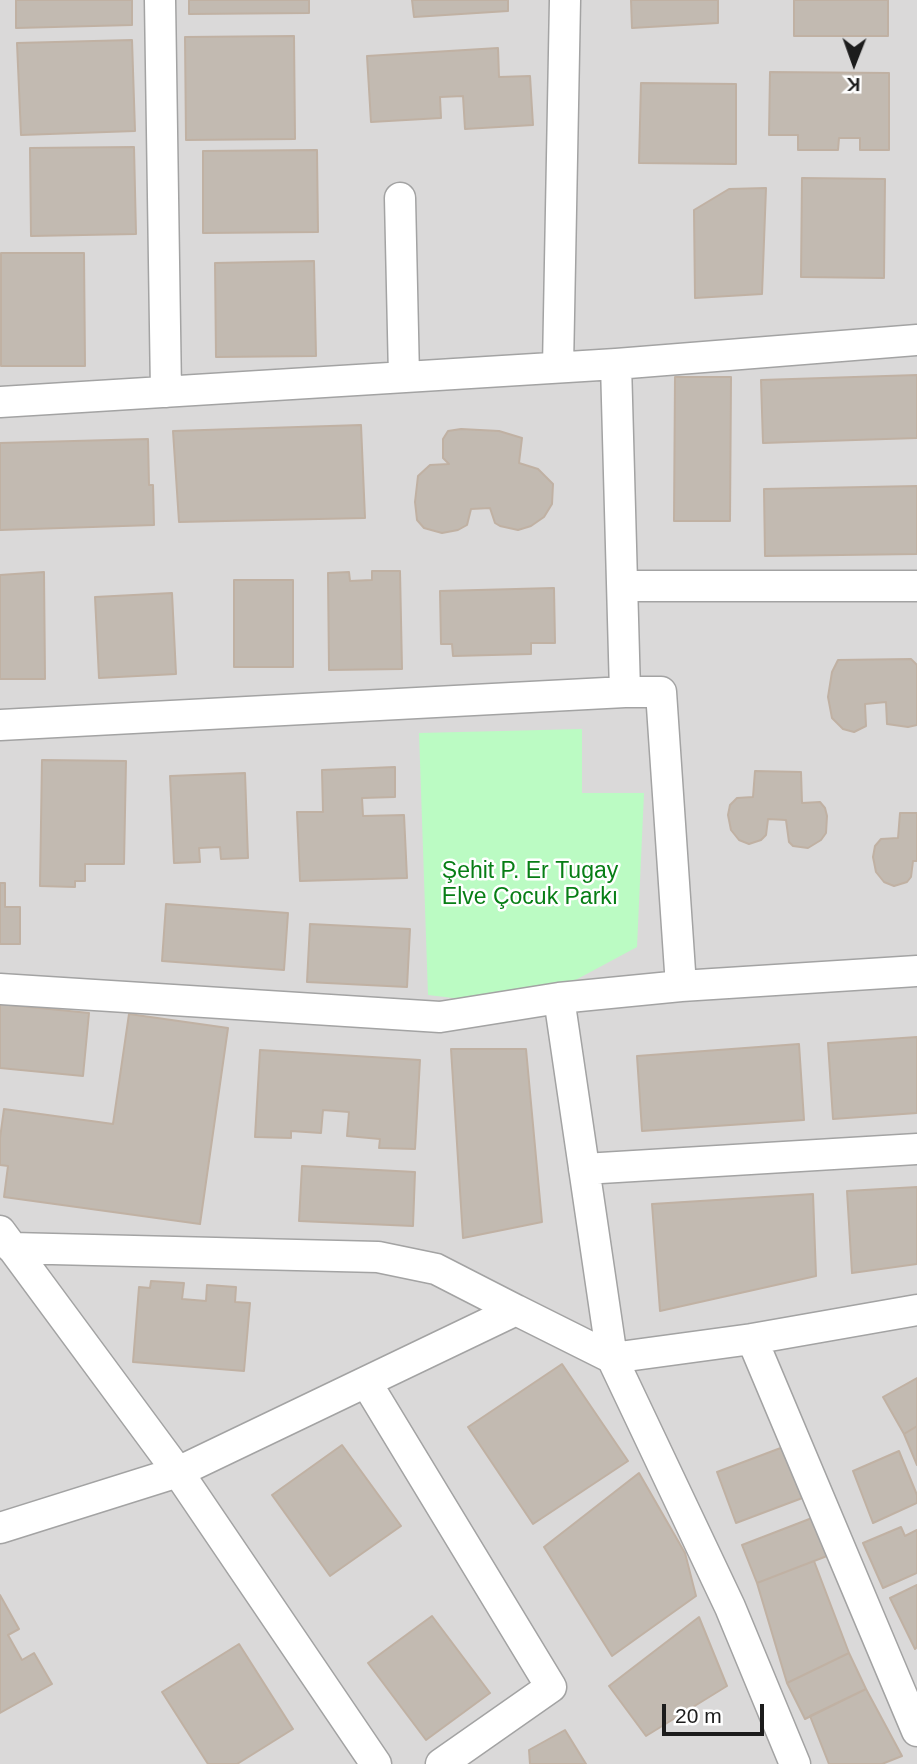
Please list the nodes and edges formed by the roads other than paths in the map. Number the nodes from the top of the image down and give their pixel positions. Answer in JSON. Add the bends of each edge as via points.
{"nodes":[{"id":1,"x":160,"y":0,"type":"edge"},
{"id":2,"x":565,"y":0,"type":"edge"},
{"id":3,"x":400,"y":198,"type":"dead end"},
{"id":4,"x":917,"y":340,"type":"edge"},
{"id":5,"x":616,"y":364,"type":"junction"},
{"id":6,"x":558,"y":367,"type":"junction"},
{"id":7,"x":404,"y":377,"type":"junction"},
{"id":8,"x":166,"y":392,"type":"junction"},
{"id":9,"x":0,"y":402,"type":"edge"},
{"id":10,"x":623,"y":586,"type":"junction"},
{"id":11,"x":917,"y":586,"type":"edge"},
{"id":12,"x":625,"y":692,"type":"junction"},
{"id":13,"x":0,"y":725,"type":"edge"},
{"id":14,"x":917,"y":971,"type":"edge"},
{"id":15,"x":681,"y":986,"type":"junction"},
{"id":16,"x":0,"y":989,"type":"edge"},
{"id":17,"x":559,"y":998,"type":"junction"},
{"id":18,"x":917,"y":1149,"type":"edge"},
{"id":19,"x":584,"y":1169,"type":"junction"},
{"id":20,"x":6,"y":1240,"type":"edge"},
{"id":21,"x":516,"y":1310,"type":"junction"},
{"id":22,"x":917,"y":1310,"type":"edge"},
{"id":23,"x":752,"y":1339,"type":"junction"},
{"id":24,"x":612,"y":1358,"type":"junction"},
{"id":25,"x":366,"y":1382,"type":"junction"},
{"id":26,"x":178,"y":1472,"type":"junction"},
{"id":27,"x":0,"y":1528,"type":"edge"},
{"id":28,"x":917,"y":1731,"type":"edge"},
{"id":29,"x":376,"y":1764,"type":"edge"},
{"id":30,"x":441,"y":1764,"type":"edge"},
{"id":31,"x":795,"y":1764,"type":"edge"}],
"edges":[{"from":1,"to":8,"type":"street"},
{"from":2,"to":6,"type":"street"},
{"from":3,"to":7,"type":"street"},
{"from":4,"to":5,"type":"street"},
{"from":5,"to":6,"type":"street"},
{"from":5,"to":10,"type":"street"},
{"from":6,"to":7,"type":"street"},
{"from":7,"to":8,"type":"street"},
{"from":8,"to":9,"type":"street"},
{"from":10,"to":11,"type":"street"},
{"from":10,"to":12,"type":"street"},
{"from":12,"to":13,"type":"street"},
{"from":12,"to":15,"type":"street","via":[[662,692]]},
{"from":14,"to":15,"type":"street"},
{"from":15,"to":17,"type":"street"},
{"from":16,"to":17,"type":"street","via":[[440,1017]]},
{"from":17,"to":19,"type":"street"},
{"from":18,"to":19,"type":"street"},
{"from":19,"to":24,"type":"street"},
{"from":20,"to":21,"type":"street","via":[[378,1257],[436,1269]]},
{"from":20,"to":26,"type":"street"},
{"from":21,"to":24,"type":"street"},
{"from":21,"to":25,"type":"street"},
{"from":22,"to":23,"type":"street"},
{"from":23,"to":24,"type":"street"},
{"from":23,"to":28,"type":"street"},
{"from":24,"to":31,"type":"street","via":[[730,1607]]},
{"from":25,"to":26,"type":"street"},
{"from":25,"to":30,"type":"street","via":[[551,1687]]},
{"from":26,"to":27,"type":"street"},
{"from":26,"to":29,"type":"street"}]}
